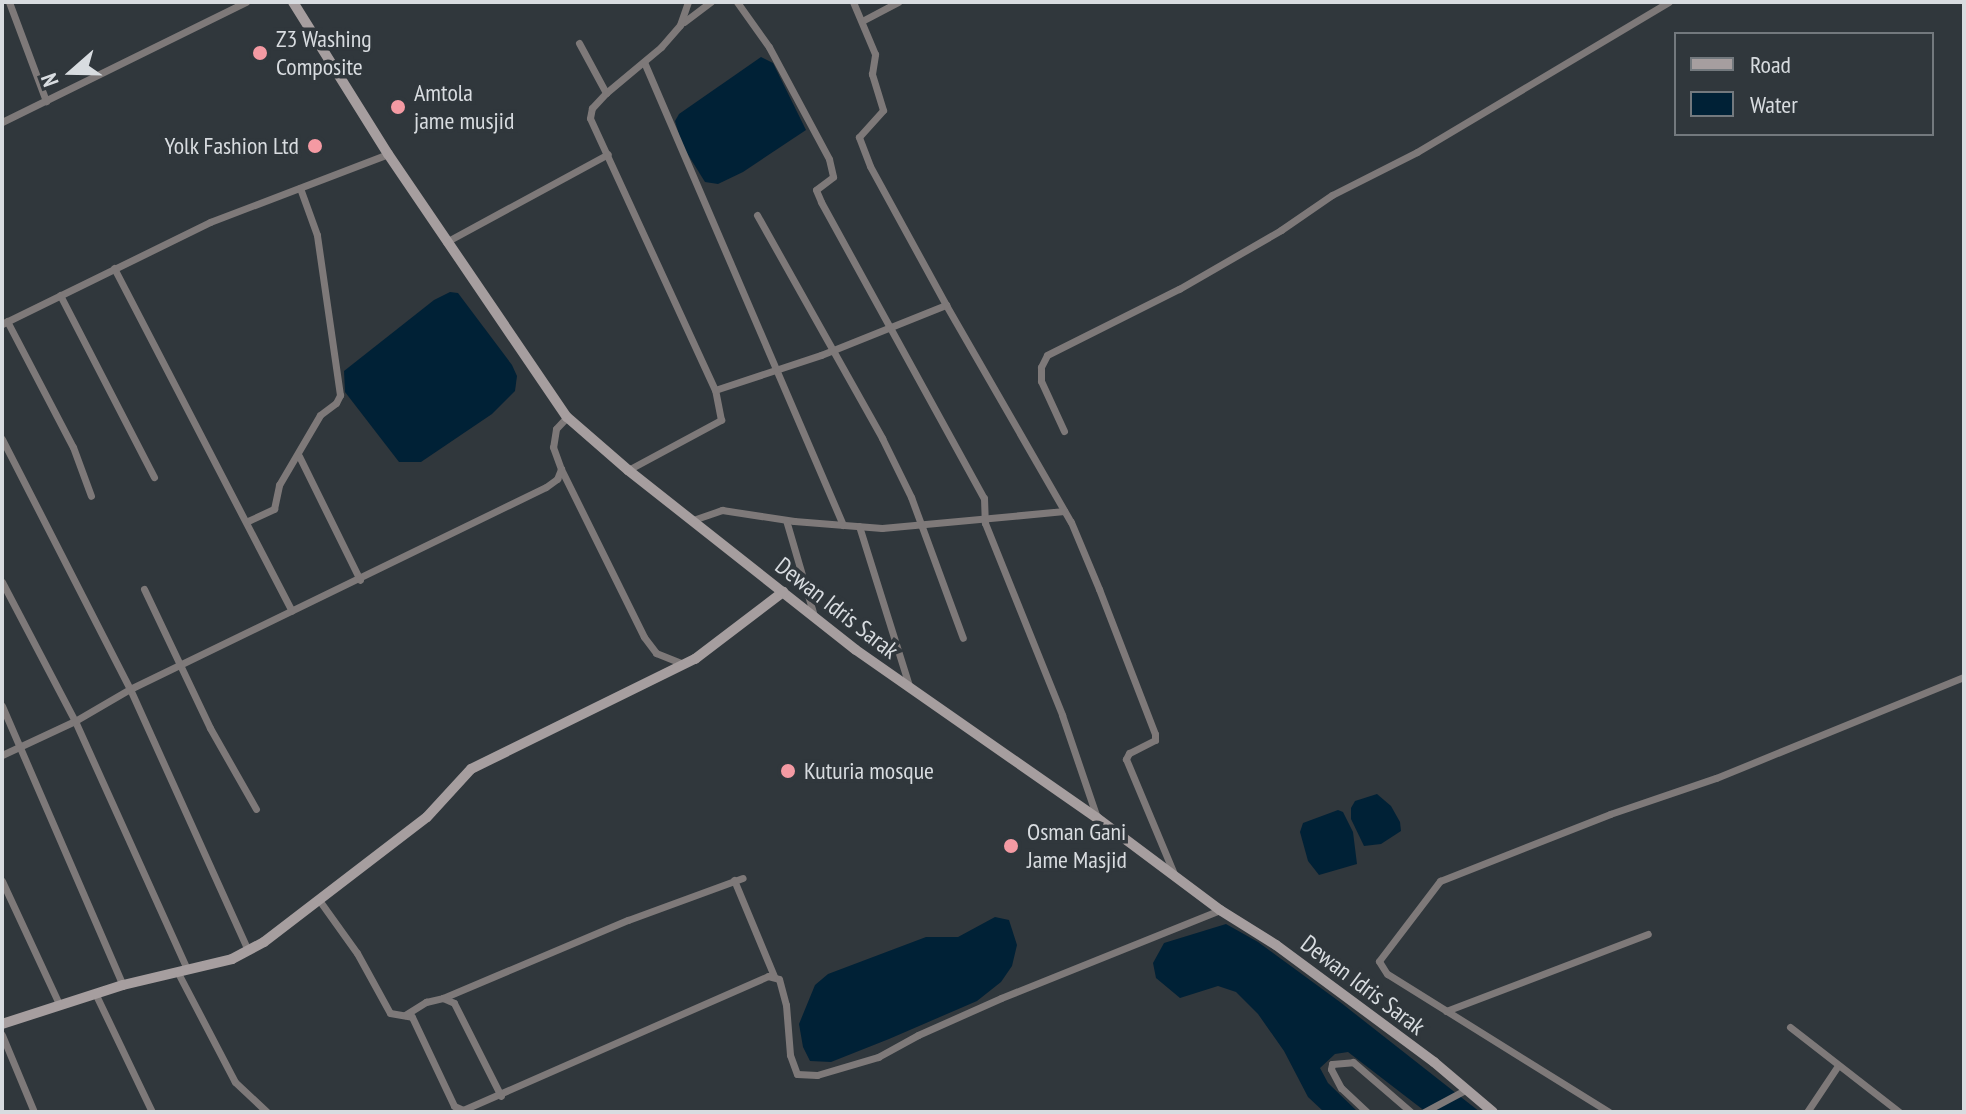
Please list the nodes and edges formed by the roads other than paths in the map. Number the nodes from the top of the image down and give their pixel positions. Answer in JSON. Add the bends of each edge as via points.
{"nodes":[{"id":1,"x":5,"y":2,"type":"edge"},
{"id":2,"x":246,"y":2,"type":"edge"},
{"id":3,"x":293,"y":2,"type":"edge"},
{"id":4,"x":711,"y":2,"type":"edge"},
{"id":5,"x":737,"y":2,"type":"edge"},
{"id":6,"x":853,"y":2,"type":"edge"},
{"id":7,"x":898,"y":2,"type":"edge"},
{"id":8,"x":1669,"y":2,"type":"edge"},
{"id":9,"x":688,"y":4,"type":"edge"},
{"id":10,"x":698,"y":10,"type":"junction"},
{"id":11,"x":862,"y":21,"type":"junction"},
{"id":12,"x":680,"y":25,"type":"junction"},
{"id":13,"x":579,"y":43,"type":"dead end"},
{"id":14,"x":644,"y":62,"type":"junction"},
{"id":15,"x":606,"y":93,"type":"junction"},
{"id":16,"x":46,"y":101,"type":"junction"},
{"id":17,"x":2,"y":122,"type":"edge"},
{"id":18,"x":388,"y":154,"type":"junction"},
{"id":19,"x":608,"y":154,"type":"junction"},
{"id":20,"x":300,"y":188,"type":"junction"},
{"id":21,"x":757,"y":215,"type":"dead end"},
{"id":22,"x":446,"y":242,"type":"junction"},
{"id":23,"x":114,"y":268,"type":"junction"},
{"id":24,"x":60,"y":295,"type":"junction"},
{"id":25,"x":946,"y":305,"type":"junction"},
{"id":26,"x":5,"y":322,"type":"edge"},
{"id":27,"x":891,"y":328,"type":"junction"},
{"id":28,"x":833,"y":350,"type":"junction"},
{"id":29,"x":777,"y":369,"type":"junction"},
{"id":30,"x":715,"y":390,"type":"junction"},
{"id":31,"x":567,"y":417,"type":"junction"},
{"id":32,"x":1064,"y":431,"type":"dead end"},
{"id":33,"x":2,"y":439,"type":"edge"},
{"id":34,"x":299,"y":456,"type":"junction"},
{"id":35,"x":561,"y":469,"type":"junction"},
{"id":36,"x":628,"y":470,"type":"junction"},
{"id":37,"x":154,"y":477,"type":"dead end"},
{"id":38,"x":91,"y":496,"type":"dead end"},
{"id":39,"x":1064,"y":511,"type":"junction"},
{"id":40,"x":983,"y":516,"type":"junction"},
{"id":41,"x":693,"y":520,"type":"junction"},
{"id":42,"x":786,"y":520,"type":"junction"},
{"id":43,"x":248,"y":521,"type":"junction"},
{"id":44,"x":843,"y":525,"type":"junction"},
{"id":45,"x":921,"y":525,"type":"junction"},
{"id":46,"x":859,"y":526,"type":"junction"},
{"id":47,"x":360,"y":580,"type":"junction"},
{"id":48,"x":2,"y":582,"type":"edge"},
{"id":49,"x":144,"y":589,"type":"dead end"},
{"id":50,"x":783,"y":592,"type":"junction"},
{"id":51,"x":292,"y":611,"type":"junction"},
{"id":52,"x":814,"y":616,"type":"junction"},
{"id":53,"x":963,"y":638,"type":"dead end"},
{"id":54,"x":178,"y":665,"type":"junction"},
{"id":55,"x":683,"y":665,"type":"junction"},
{"id":56,"x":1964,"y":677,"type":"edge"},
{"id":57,"x":130,"y":689,"type":"junction"},
{"id":58,"x":910,"y":689,"type":"junction"},
{"id":59,"x":2,"y":706,"type":"edge"},
{"id":60,"x":75,"y":721,"type":"junction"},
{"id":61,"x":22,"y":745,"type":"junction"},
{"id":62,"x":2,"y":755,"type":"edge"},
{"id":63,"x":256,"y":809,"type":"dead end"},
{"id":64,"x":1097,"y":818,"type":"junction"},
{"id":65,"x":1175,"y":876,"type":"junction"},
{"id":66,"x":2,"y":881,"type":"edge"},
{"id":67,"x":319,"y":900,"type":"junction"},
{"id":68,"x":1220,"y":910,"type":"junction"},
{"id":69,"x":1648,"y":934,"type":"dead end"},
{"id":70,"x":248,"y":950,"type":"junction"},
{"id":71,"x":182,"y":970,"type":"junction"},
{"id":72,"x":774,"y":976,"type":"junction"},
{"id":73,"x":123,"y":985,"type":"junction"},
{"id":74,"x":95,"y":993,"type":"junction"},
{"id":75,"x":443,"y":998,"type":"junction"},
{"id":76,"x":59,"y":1004,"type":"junction"},
{"id":77,"x":1446,"y":1011,"type":"junction"},
{"id":78,"x":405,"y":1015,"type":"junction"},
{"id":79,"x":2,"y":1024,"type":"edge"},
{"id":80,"x":1790,"y":1027,"type":"dead end"},
{"id":81,"x":2,"y":1035,"type":"edge"},
{"id":82,"x":1837,"y":1067,"type":"junction"},
{"id":83,"x":1467,"y":1089,"type":"junction"},
{"id":84,"x":501,"y":1096,"type":"junction"},
{"id":85,"x":34,"y":1112,"type":"edge"},
{"id":86,"x":152,"y":1112,"type":"edge"},
{"id":87,"x":267,"y":1112,"type":"edge"},
{"id":88,"x":1367,"y":1112,"type":"edge"},
{"id":89,"x":1411,"y":1112,"type":"edge"},
{"id":90,"x":1424,"y":1112,"type":"edge"},
{"id":91,"x":1493,"y":1112,"type":"edge"},
{"id":92,"x":1609,"y":1112,"type":"edge"},
{"id":93,"x":1807,"y":1112,"type":"edge"},
{"id":94,"x":1899,"y":1112,"type":"edge"}],
"edges":[{"from":1,"to":16,"type":"street"},
{"from":2,"to":16,"type":"street"},
{"from":3,"to":18,"type":"main road","name":"Dewan Idris Sarak"},
{"from":4,"to":10,"type":"street"},
{"from":5,"to":27,"type":"street","via":[[769,47],[829,159],[833,177],[816,190]]},
{"from":6,"to":11,"type":"street"},
{"from":7,"to":11,"type":"street"},
{"from":8,"to":32,"type":"street","via":[[1179,289],[1047,355],[1041,381]]},
{"from":9,"to":10,"type":"street"},
{"from":9,"to":12,"type":"street"},
{"from":10,"to":12,"type":"street"},
{"from":11,"to":25,"type":"street","via":[[875,54],[872,74],[883,110],[859,137]]},
{"from":12,"to":14,"type":"street"},
{"from":13,"to":15,"type":"street"},
{"from":14,"to":15,"type":"street"},
{"from":14,"to":29,"type":"street"},
{"from":15,"to":19,"type":"street","via":[[590,118]]},
{"from":16,"to":17,"type":"street"},
{"from":18,"to":20,"type":"street"},
{"from":18,"to":22,"type":"main road","name":"Dewan Idris Sarak"},
{"from":19,"to":22,"type":"street"},
{"from":19,"to":30,"type":"street"},
{"from":20,"to":23,"type":"street","via":[[210,222]]},
{"from":20,"to":34,"type":"street","via":[[317,235],[340,395],[320,415]]},
{"from":21,"to":28,"type":"street"},
{"from":22,"to":31,"type":"main road","name":"Dewan Idris Sarak"},
{"from":23,"to":24,"type":"street"},
{"from":23,"to":43,"type":"street"},
{"from":24,"to":26,"type":"street"},
{"from":24,"to":37,"type":"street"},
{"from":25,"to":27,"type":"street"},
{"from":25,"to":39,"type":"street"},
{"from":26,"to":38,"type":"street","via":[[73,447]]},
{"from":27,"to":28,"type":"street"},
{"from":27,"to":40,"type":"street","via":[[984,498]]},
{"from":28,"to":29,"type":"street"},
{"from":28,"to":45,"type":"street","via":[[882,438]]},
{"from":29,"to":30,"type":"street"},
{"from":29,"to":44,"type":"street"},
{"from":30,"to":36,"type":"street","via":[[721,420]]},
{"from":31,"to":35,"type":"street","via":[[556,429],[553,447]]},
{"from":31,"to":36,"type":"main road","name":"Dewan Idris Sarak"},
{"from":33,"to":57,"type":"street"},
{"from":34,"to":43,"type":"street","via":[[279,485],[274,509]]},
{"from":34,"to":47,"type":"street"},
{"from":35,"to":47,"type":"street","via":[[546,487]]},
{"from":35,"to":55,"type":"street","via":[[644,637],[656,653]]},
{"from":36,"to":41,"type":"main road","name":"Dewan Idris Sarak"},
{"from":39,"to":40,"type":"street"},
{"from":39,"to":65,"type":"street","via":[[1155,734],[1155,740],[1126,759]]},
{"from":40,"to":45,"type":"street"},
{"from":40,"to":64,"type":"street"},
{"from":41,"to":42,"type":"street","via":[[722,510]]},
{"from":41,"to":50,"type":"main road","name":"Dewan Idris Sarak"},
{"from":42,"to":44,"type":"street"},
{"from":42,"to":52,"type":"street"},
{"from":43,"to":51,"type":"street"},
{"from":44,"to":46,"type":"street"},
{"from":45,"to":46,"type":"street"},
{"from":45,"to":53,"type":"street"},
{"from":46,"to":58,"type":"street"},
{"from":47,"to":51,"type":"street"},
{"from":48,"to":60,"type":"street"},
{"from":49,"to":54,"type":"street"},
{"from":50,"to":52,"type":"main road","name":"Dewan Idris Sarak"},
{"from":50,"to":55,"type":"main road"},
{"from":51,"to":54,"type":"street"},
{"from":52,"to":58,"type":"main road","name":"Dewan Idris Sarak"},
{"from":54,"to":57,"type":"street"},
{"from":54,"to":63,"type":"street"},
{"from":55,"to":67,"type":"main road","via":[[471,769],[427,817]]},
{"from":56,"to":77,"type":"street","via":[[1716,778],[1440,881],[1379,961],[1387,974]]},
{"from":57,"to":60,"type":"street"},
{"from":57,"to":70,"type":"street"},
{"from":58,"to":64,"type":"main road","name":"Dewan Idris Sarak"},
{"from":59,"to":61,"type":"street"},
{"from":60,"to":61,"type":"street"},
{"from":60,"to":71,"type":"street"},
{"from":61,"to":62,"type":"street"},
{"from":61,"to":73,"type":"street"},
{"from":64,"to":65,"type":"main road","name":"Dewan Idris Sarak"},
{"from":65,"to":68,"type":"main road","name":"Dewan Idris Sarak"},
{"from":66,"to":76,"type":"street"},
{"from":67,"to":70,"type":"main road"},
{"from":67,"to":78,"type":"street","via":[[390,1013]]},
{"from":68,"to":72,"type":"street","via":[[1001,998],[878,1057],[817,1075],[797,1074],[786,1005]]},
{"from":68,"to":83,"type":"main road","name":"Dewan Idris Sarak","via":[[1276,945]]},
{"from":69,"to":77,"type":"street"},
{"from":70,"to":71,"type":"main road"},
{"from":71,"to":73,"type":"main road"},
{"from":71,"to":87,"type":"street","via":[[227,1069]]},
{"from":72,"to":75,"type":"street","via":[[739,879]]},
{"from":72,"to":84,"type":"street","via":[[595,1050]]},
{"from":73,"to":74,"type":"main road"},
{"from":74,"to":76,"type":"main road"},
{"from":74,"to":86,"type":"street"},
{"from":75,"to":78,"type":"street"},
{"from":75,"to":84,"type":"street","via":[[454,1003]]},
{"from":76,"to":79,"type":"main road"},
{"from":77,"to":92,"type":"street"},
{"from":78,"to":84,"type":"street","via":[[412,1017],[429,1048],[454,1106],[463,1110]]},
{"from":80,"to":82,"type":"street"},
{"from":81,"to":85,"type":"street"},
{"from":82,"to":93,"type":"street"},
{"from":82,"to":94,"type":"street"},
{"from":83,"to":90,"type":"street"},
{"from":83,"to":91,"type":"main road","name":"Dewan Idris Sarak"},
{"from":88,"to":89,"type":"street","via":[[1341,1088],[1332,1064],[1353,1062]]}]}
